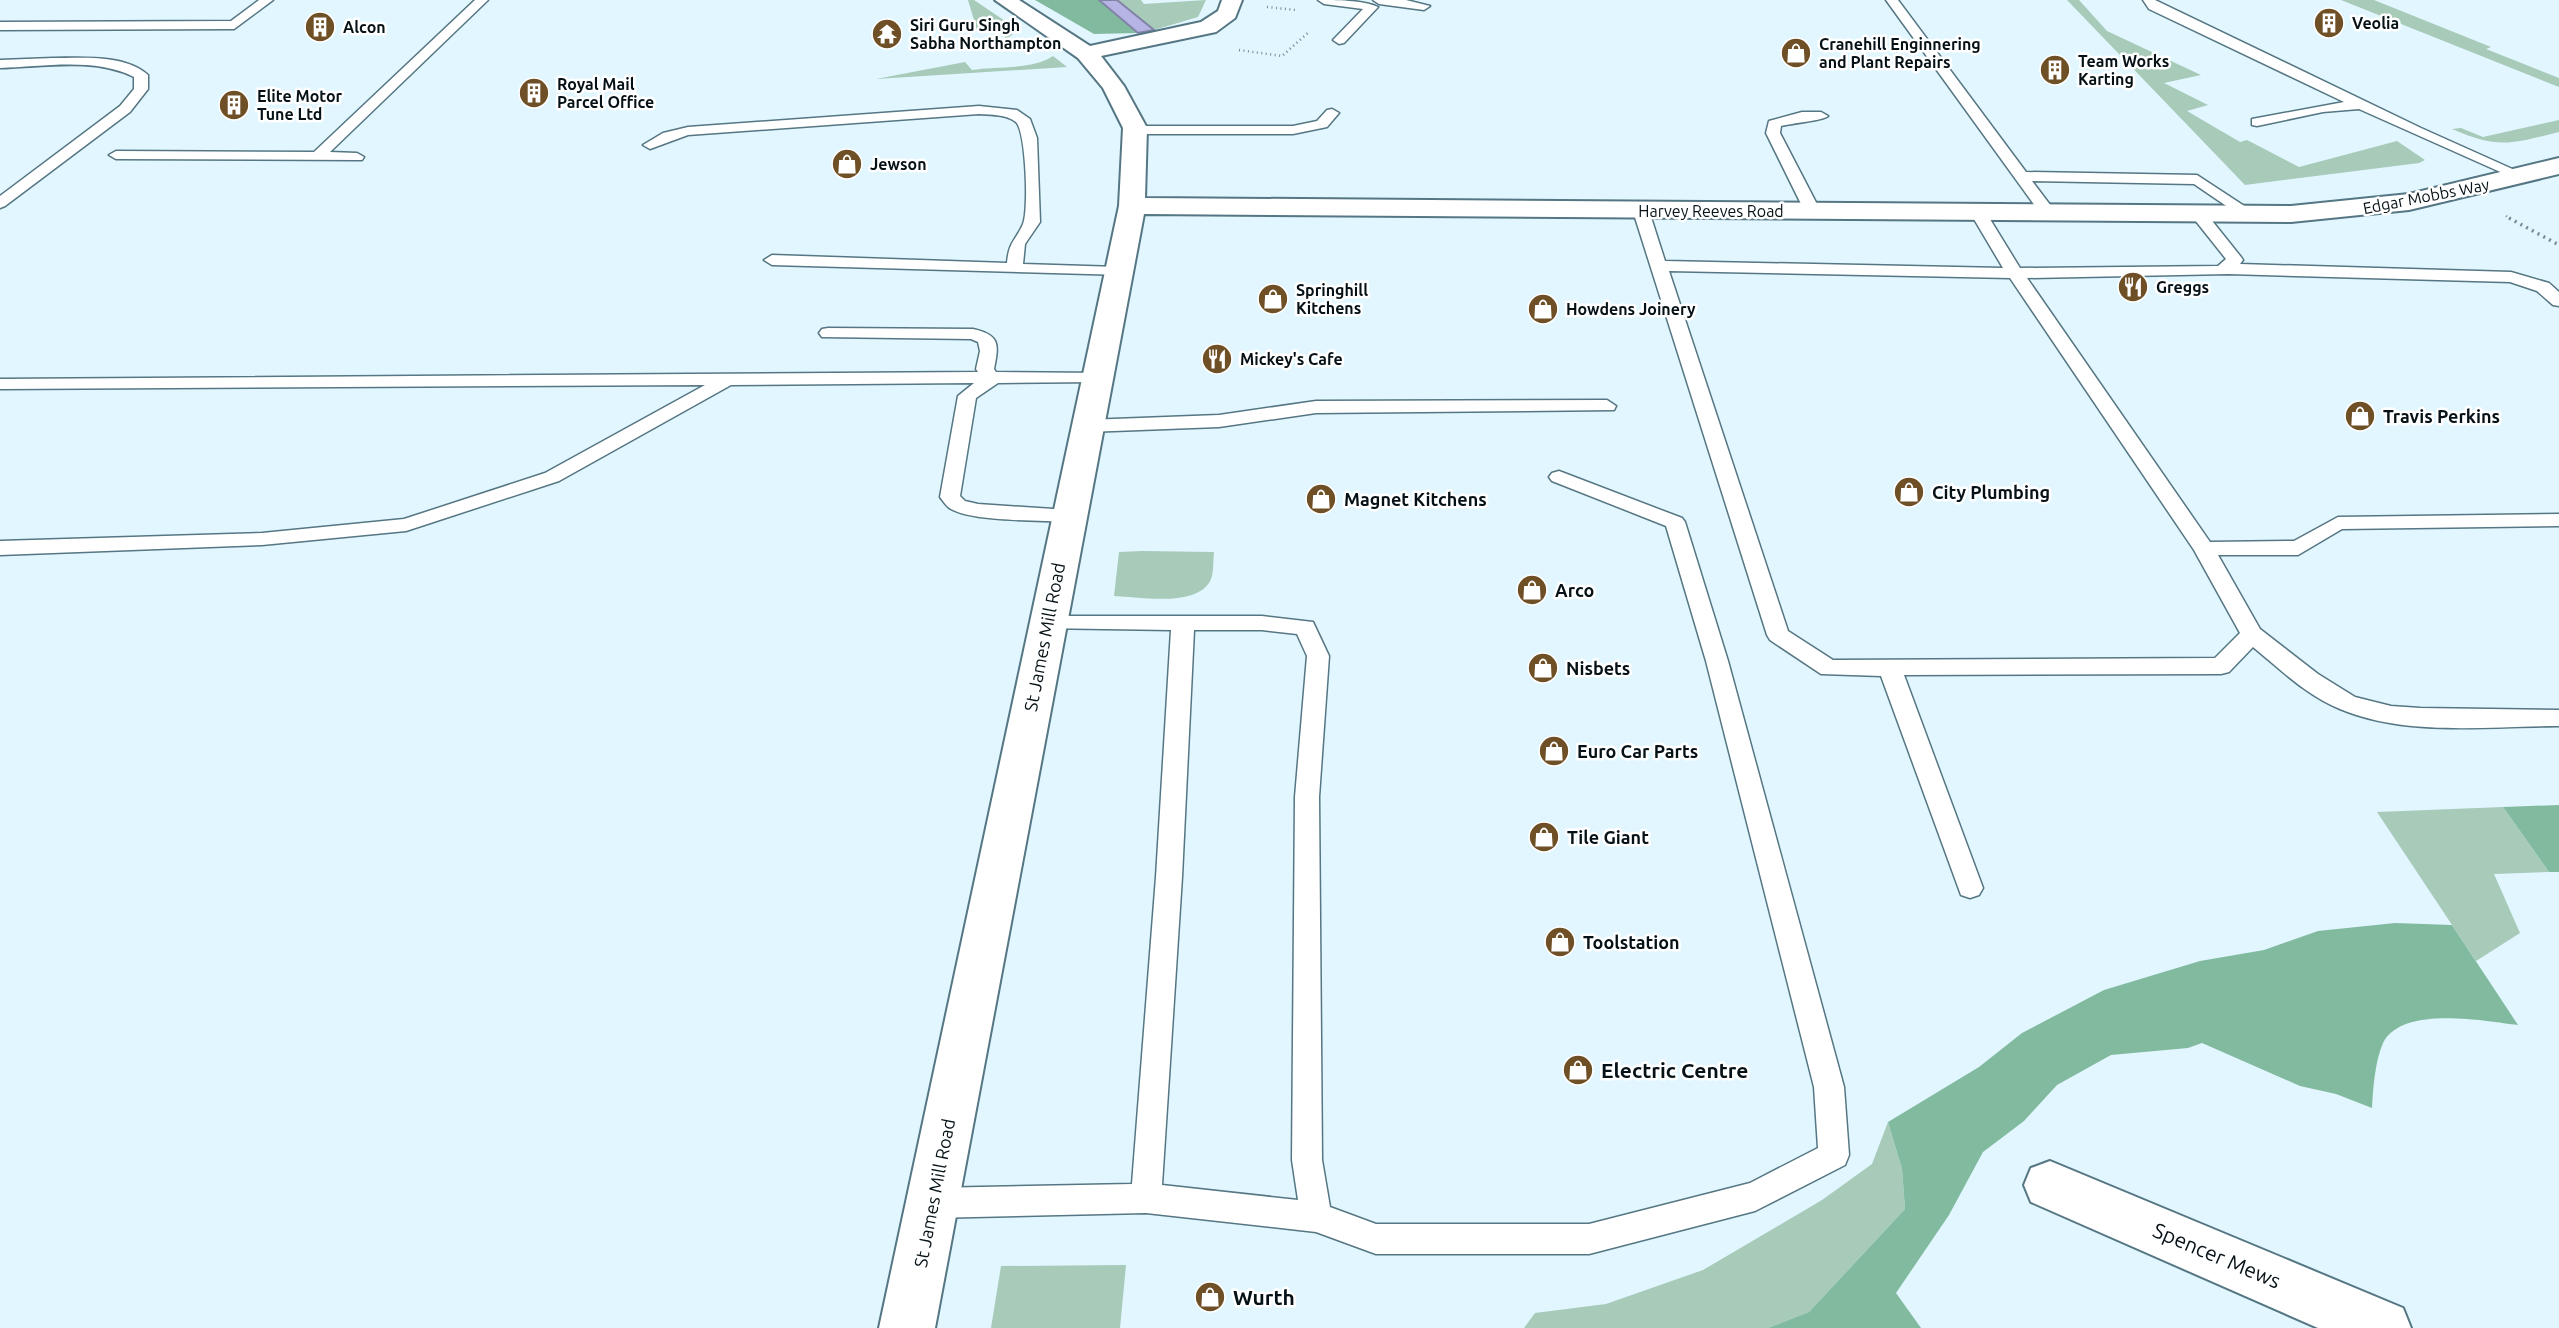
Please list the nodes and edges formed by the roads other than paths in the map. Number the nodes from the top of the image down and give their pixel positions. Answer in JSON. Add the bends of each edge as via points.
{"nodes":[{"id":1,"x":267,"y":0,"type":"edge"},
{"id":2,"x":482,"y":0,"type":"edge"},
{"id":3,"x":1005,"y":0,"type":"edge"},
{"id":4,"x":1231,"y":0,"type":"edge"},
{"id":5,"x":1324,"y":0,"type":"edge"},
{"id":6,"x":1892,"y":0,"type":"edge"},
{"id":7,"x":2149,"y":0,"type":"edge"},
{"id":8,"x":1377,"y":2,"type":"edge"},
{"id":9,"x":1424,"y":6,"type":"dead end"},
{"id":10,"x":0,"y":26,"type":"edge"},
{"id":11,"x":1339,"y":40,"type":"dead end"},
{"id":12,"x":1086,"y":53,"type":"junction"},
{"id":13,"x":0,"y":64,"type":"edge"},
{"id":14,"x":2361,"y":105,"type":"junction"},
{"id":15,"x":1332,"y":113,"type":"dead end"},
{"id":16,"x":1821,"y":116,"type":"dead end"},
{"id":17,"x":2257,"y":122,"type":"dead end"},
{"id":18,"x":1135,"y":130,"type":"junction"},
{"id":19,"x":650,"y":145,"type":"dead end"},
{"id":20,"x":116,"y":155,"type":"dead end"},
{"id":21,"x":317,"y":157,"type":"junction"},
{"id":22,"x":357,"y":157,"type":"dead end"},
{"id":23,"x":2559,"y":166,"type":"edge"},
{"id":24,"x":2021,"y":176,"type":"junction"},
{"id":25,"x":2521,"y":176,"type":"junction"},
{"id":26,"x":0,"y":204,"type":"edge"},
{"id":27,"x":1132,"y":206,"type":"junction"},
{"id":28,"x":1641,"y":211,"type":"junction"},
{"id":29,"x":1813,"y":212,"type":"junction"},
{"id":30,"x":1979,"y":214,"type":"junction"},
{"id":31,"x":2049,"y":214,"type":"junction"},
{"id":32,"x":2291,"y":214,"type":"joint"},
{"id":33,"x":2199,"y":215,"type":"junction"},
{"id":34,"x":2250,"y":215,"type":"junction"},
{"id":35,"x":772,"y":261,"type":"dead end"},
{"id":36,"x":1658,"y":266,"type":"junction"},
{"id":37,"x":1014,"y":269,"type":"junction"},
{"id":38,"x":2225,"y":269,"type":"junction"},
{"id":39,"x":1118,"y":272,"type":"junction"},
{"id":40,"x":2017,"y":273,"type":"junction"},
{"id":41,"x":2559,"y":301,"type":"edge"},
{"id":42,"x":828,"y":333,"type":"dead end"},
{"id":43,"x":1097,"y":377,"type":"junction"},
{"id":44,"x":992,"y":379,"type":"junction"},
{"id":45,"x":727,"y":381,"type":"junction"},
{"id":46,"x":0,"y":383,"type":"edge"},
{"id":47,"x":1607,"y":406,"type":"dead end"},
{"id":48,"x":1087,"y":426,"type":"junction"},
{"id":49,"x":1559,"y":477,"type":"dead end"},
{"id":50,"x":1069,"y":516,"type":"junction"},
{"id":51,"x":2559,"y":520,"type":"edge"},
{"id":52,"x":0,"y":548,"type":"edge"},
{"id":53,"x":2204,"y":549,"type":"junction"},
{"id":54,"x":1047,"y":623,"type":"junction"},
{"id":55,"x":1183,"y":623,"type":"junction"},
{"id":56,"x":2252,"y":634,"type":"junction"},
{"id":57,"x":1890,"y":668,"type":"junction"},
{"id":58,"x":2559,"y":718,"type":"edge"},
{"id":59,"x":1970,"y":888,"type":"dead end"},
{"id":60,"x":2050,"y":1185,"type":"dead end"},
{"id":61,"x":1146,"y":1198,"type":"junction"},
{"id":62,"x":932,"y":1203,"type":"junction"},
{"id":63,"x":1316,"y":1217,"type":"junction"},
{"id":64,"x":907,"y":1328,"type":"edge"},
{"id":65,"x":2383,"y":1328,"type":"edge"}],
"edges":[{"from":1,"to":10,"type":"lane","via":[[234,25]]},
{"from":2,"to":21,"type":"lane"},
{"from":3,"to":12,"type":"street","name":"St James Mill Road"},
{"from":4,"to":12,"type":"street","via":[[1228,14],[1208,27]]},
{"from":5,"to":8,"type":"lane"},
{"from":6,"to":24,"type":"lane"},
{"from":7,"to":14,"type":"lane","via":[[2152,6]]},
{"from":8,"to":9,"type":"lane"},
{"from":8,"to":11,"type":"lane"},
{"from":12,"to":18,"type":"street","name":"St James Mill Road","via":[[1113,86]]},
{"from":13,"to":26,"type":"lane","via":[[130,68],[141,75],[141,89],[125,109]]},
{"from":14,"to":17,"type":"lane"},
{"from":14,"to":25,"type":"lane"},
{"from":15,"to":18,"type":"lane","via":[[1322,124],[1293,130]]},
{"from":16,"to":29,"type":"lane","via":[[1774,124],[1773,133]]},
{"from":18,"to":27,"type":"street","name":"St James Mill Road"},
{"from":19,"to":37,"type":"lane","via":[[688,131],[979,110],[1012,113],[1025,122],[1033,182],[1032,222],[1017,244]]},
{"from":20,"to":21,"type":"lane"},
{"from":21,"to":22,"type":"lane"},
{"from":23,"to":25,"type":"street","name":"Edgar Mobbs Way"},
{"from":24,"to":31,"type":"lane"},
{"from":24,"to":34,"type":"lane","via":[[2197,180]]},
{"from":25,"to":32,"type":"street","name":"Edgar Mobbs Way","via":[[2409,202]]},
{"from":27,"to":28,"type":"street","name":"Harvey Reeves Road"},
{"from":27,"to":39,"type":"street","name":"St James Mill Road"},
{"from":28,"to":29,"type":"street","name":"Harvey Reeves Road"},
{"from":28,"to":36,"type":"lane"},
{"from":29,"to":30,"type":"street","name":"Harvey Reeves Road"},
{"from":30,"to":31,"type":"street","name":"Harvey Reeves Road"},
{"from":30,"to":40,"type":"lane"},
{"from":31,"to":33,"type":"street","name":"Harvey Reeves Road"},
{"from":32,"to":34,"type":"street","name":"Harvey Reeves Road"},
{"from":33,"to":34,"type":"street","name":"Harvey Reeves Road"},
{"from":33,"to":38,"type":"lane","via":[[2235,260]]},
{"from":35,"to":37,"type":"lane"},
{"from":36,"to":40,"type":"lane"},
{"from":36,"to":57,"type":"lane","via":[[1777,635],[1829,668]]},
{"from":37,"to":39,"type":"lane"},
{"from":38,"to":40,"type":"lane"},
{"from":38,"to":41,"type":"lane","via":[[2511,277],[2543,287]]},
{"from":39,"to":43,"type":"street","name":"St James Mill Road"},
{"from":40,"to":53,"type":"lane"},
{"from":42,"to":44,"type":"lane","via":[[972,334],[986,339],[985,369]]},
{"from":43,"to":44,"type":"lane"},
{"from":43,"to":48,"type":"street","name":"St James Mill Road"},
{"from":44,"to":45,"type":"lane"},
{"from":44,"to":50,"type":"lane","via":[[967,396],[950,497],[958,505],[978,510]]},
{"from":45,"to":46,"type":"lane"},
{"from":45,"to":52,"type":"lane","via":[[552,477],[406,525],[262,539]]},
{"from":47,"to":48,"type":"lane","via":[[1316,407],[1220,421]]},
{"from":48,"to":50,"type":"street","name":"St James Mill Road"},
{"from":49,"to":63,"type":"lane","via":[[1675,522],[1717,661],[1829,1087],[1834,1155],[1755,1196],[1590,1239],[1376,1239]]},
{"from":50,"to":54,"type":"street","name":"St James Mill Road"},
{"from":51,"to":53,"type":"lane","via":[[2338,523],[2298,548]]},
{"from":53,"to":56,"type":"lane"},
{"from":54,"to":55,"type":"lane"},
{"from":54,"to":62,"type":"street","name":"St James Mill Road"},
{"from":55,"to":61,"type":"lane"},
{"from":55,"to":63,"type":"lane","via":[[1305,627],[1318,656],[1307,797],[1307,1160]]},
{"from":56,"to":57,"type":"lane","via":[[2221,666]]},
{"from":56,"to":58,"type":"lane","via":[[2348,704],[2396,715]]},
{"from":57,"to":59,"type":"lane"},
{"from":60,"to":65,"type":"street","name":"Spencer Mews"},
{"from":61,"to":62,"type":"lane"},
{"from":61,"to":63,"type":"lane"},
{"from":62,"to":64,"type":"street","name":"St James Mill Road"}]}
